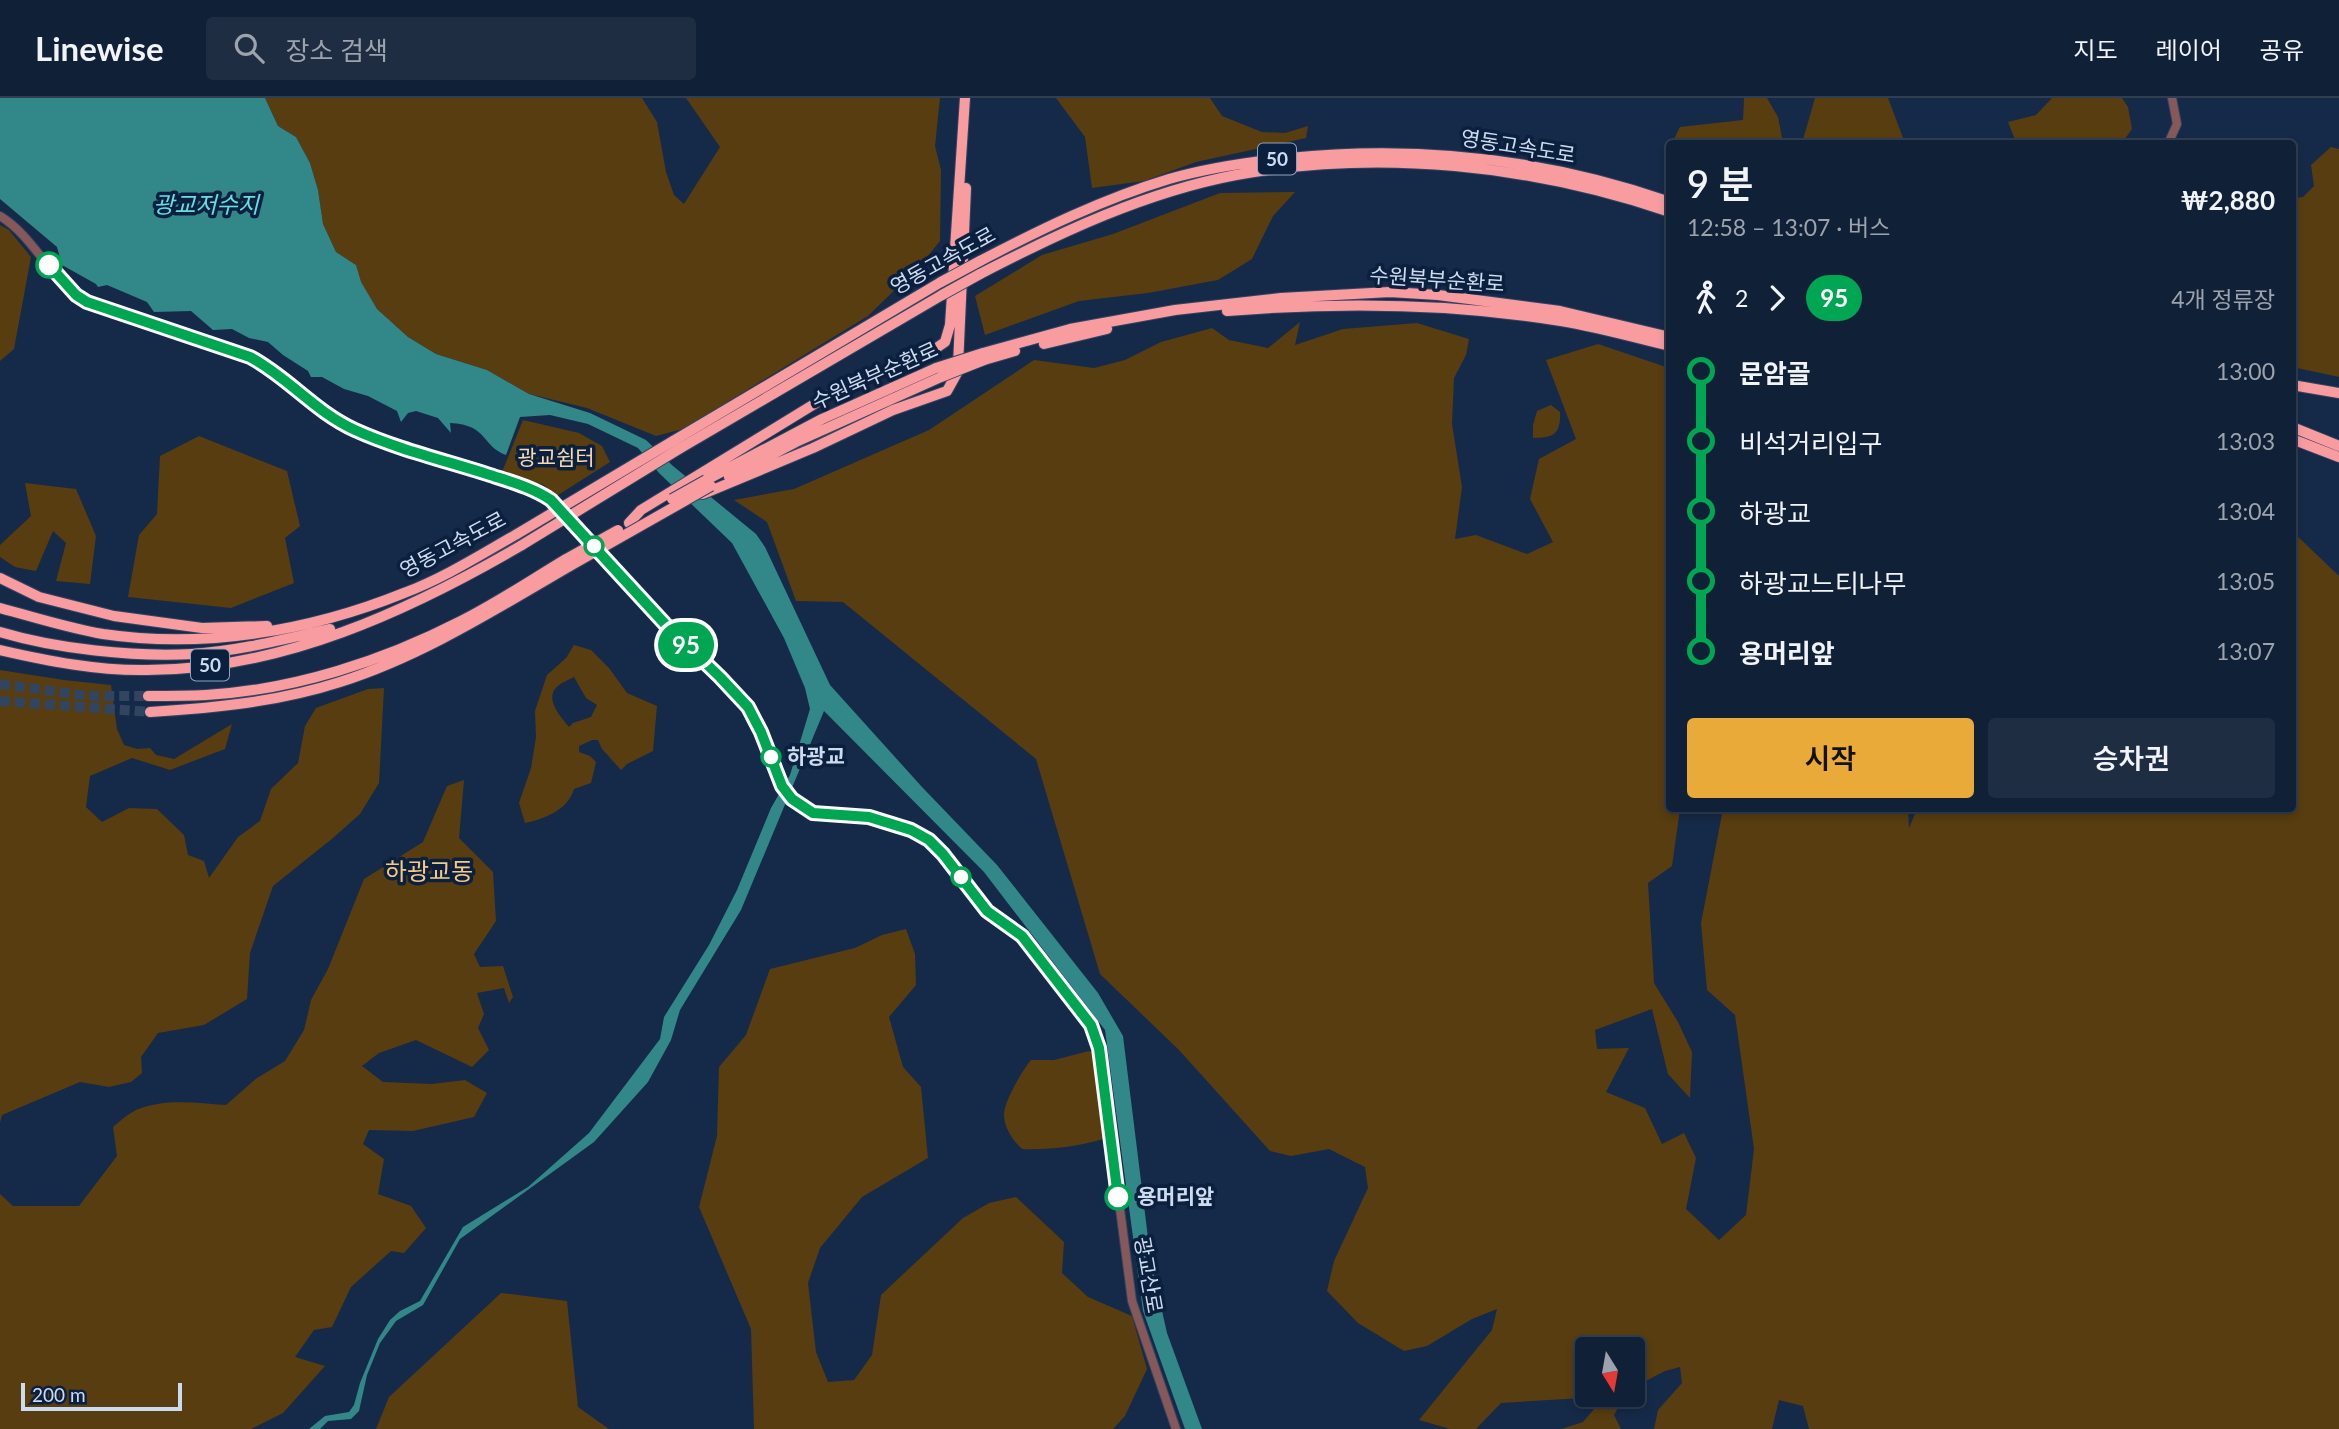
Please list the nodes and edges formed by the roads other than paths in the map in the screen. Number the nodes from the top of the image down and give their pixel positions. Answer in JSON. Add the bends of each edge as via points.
{"nodes":[{"id":1,"x":965,"y":98,"type":"edge"},
{"id":2,"x":971,"y":98,"type":"edge"},
{"id":3,"x":2172,"y":98,"type":"edge"},
{"id":4,"x":2170,"y":140,"type":"edge"},
{"id":5,"x":1666,"y":201,"type":"edge"},
{"id":6,"x":1666,"y":211,"type":"edge"},
{"id":7,"x":0,"y":216,"type":"edge"},
{"id":8,"x":1560,"y":316,"type":"junction"},
{"id":9,"x":1666,"y":336,"type":"edge"},
{"id":10,"x":1666,"y":345,"type":"edge"},
{"id":11,"x":2296,"y":380,"type":"edge"},
{"id":12,"x":2296,"y":386,"type":"edge"},
{"id":13,"x":2339,"y":386,"type":"edge"},
{"id":14,"x":2339,"y":393,"type":"edge"},
{"id":15,"x":2296,"y":429,"type":"edge"},
{"id":16,"x":2296,"y":441,"type":"edge"},
{"id":17,"x":676,"y":445,"type":"junction"},
{"id":18,"x":2339,"y":446,"type":"edge"},
{"id":19,"x":2339,"y":457,"type":"edge"},
{"id":20,"x":708,"y":482,"type":"junction"},
{"id":21,"x":519,"y":539,"type":"junction"},
{"id":22,"x":568,"y":563,"type":"junction"},
{"id":23,"x":0,"y":578,"type":"edge"},
{"id":24,"x":412,"y":603,"type":"junction"},
{"id":25,"x":0,"y":608,"type":"edge"},
{"id":26,"x":295,"y":626,"type":"junction"},
{"id":27,"x":0,"y":632,"type":"edge"},
{"id":28,"x":0,"y":650,"type":"edge"},
{"id":29,"x":148,"y":696,"type":"tunnel mouth"},
{"id":30,"x":150,"y":712,"type":"tunnel mouth"},
{"id":31,"x":1176,"y":1429,"type":"edge"}],
"edges":[{"from":1,"to":20,"type":"highway","via":[[950,325],[945,342],[841,388]]},
{"from":2,"to":20,"type":"highway","via":[[958,366],[947,391],[813,449]]},
{"from":3,"to":4,"type":"street","via":[[2176,124]]},
{"from":5,"to":17,"type":"highway","name":"영동고속도로","number":"50","bridge":true,"via":[[1556,170],[1487,158],[1396,152],[1234,164],[1171,179],[1043,228],[980,261]]},
{"from":6,"to":17,"type":"highway","name":"영동고속도로","number":"50","bridge":true,"via":[[1557,180],[1482,168],[1398,162],[1236,175],[1131,205],[1049,238]]},
{"from":7,"to":31,"type":"street","name":"광교산로","via":[[87,302],[250,357],[319,409],[357,431],[551,500],[748,707],[792,799],[813,813],[869,817],[911,830],[943,854],[987,911],[1022,936],[1091,1025],[1099,1048],[1132,1301]]},
{"from":8,"to":9,"type":"highway","name":"수원북부순환로"},
{"from":8,"to":10,"type":"highway","name":"수원북부순환로"},
{"from":8,"to":20,"type":"highway","name":"수원북부순환로","bridge":true,"via":[[1450,296],[1390,292],[1175,310],[1070,329],[938,372],[822,419]]},
{"from":11,"to":13,"type":"highway"},
{"from":12,"to":14,"type":"highway"},
{"from":15,"to":18,"type":"highway"},
{"from":16,"to":19,"type":"highway"},
{"from":17,"to":21,"type":"highway","name":"영동고속도로","number":"50","bridge":true},
{"from":20,"to":22,"type":"highway","name":"수원북부순환로","bridge":true},
{"from":20,"to":22,"type":"highway","name":"수원북부순환로","bridge":true,"via":[[629,523]]},
{"from":21,"to":24,"type":"highway","name":"영동고속도로","number":"50","via":[[468,576]]},
{"from":21,"to":26,"type":"highway","name":"영동고속도로","number":"50","via":[[406,593]]},
{"from":22,"to":29,"type":"highway","name":"수원북부순환로","via":[[461,621],[350,667],[208,695]]},
{"from":22,"to":30,"type":"highway","name":"수원북부순환로","via":[[467,626],[393,663],[341,682],[254,702]]},
{"from":23,"to":26,"type":"highway","name":"영동고속도로","number":"50","via":[[39,597],[114,616],[202,628]]},
{"from":24,"to":27,"type":"highway","name":"영동고속도로","number":"50","via":[[337,628],[195,653],[96,650]]},
{"from":24,"to":28,"type":"highway","name":"영동고속도로","number":"50","via":[[337,634],[257,658],[196,667],[95,668]]},
{"from":25,"to":26,"type":"highway","name":"영동고속도로","number":"50","via":[[73,629],[185,639],[253,635]]}]}
